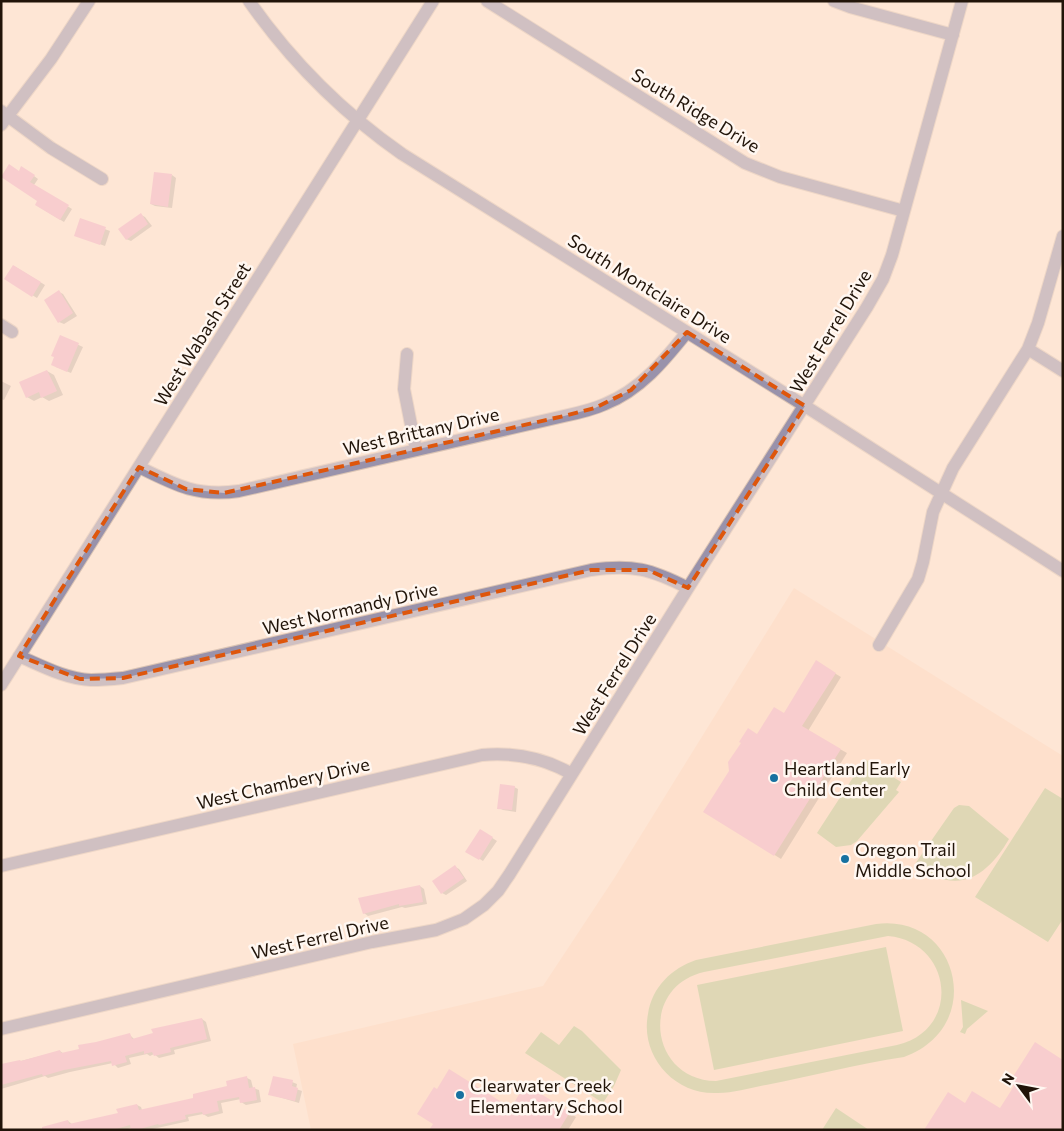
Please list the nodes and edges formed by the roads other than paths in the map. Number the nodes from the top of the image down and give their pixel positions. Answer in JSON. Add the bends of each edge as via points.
{"nodes":[{"id":1,"x":89,"y":1,"type":"edge"},
{"id":2,"x":249,"y":1,"type":"edge"},
{"id":3,"x":433,"y":1,"type":"edge"},
{"id":4,"x":487,"y":1,"type":"edge"},
{"id":5,"x":834,"y":1,"type":"edge"},
{"id":6,"x":962,"y":1,"type":"edge"},
{"id":7,"x":953,"y":35,"type":"junction"},
{"id":8,"x":4,"y":117,"type":"edge"},
{"id":9,"x":357,"y":121,"type":"junction"},
{"id":10,"x":102,"y":179,"type":"dead end"},
{"id":11,"x":904,"y":211,"type":"junction"},
{"id":12,"x":1063,"y":236,"type":"edge"},
{"id":13,"x":688,"y":332,"type":"junction"},
{"id":14,"x":1028,"y":349,"type":"junction"},
{"id":15,"x":406,"y":354,"type":"dead end"},
{"id":16,"x":1063,"y":371,"type":"edge"},
{"id":17,"x":805,"y":406,"type":"junction"},
{"id":18,"x":416,"y":450,"type":"junction"},
{"id":19,"x":138,"y":467,"type":"junction"},
{"id":20,"x":941,"y":493,"type":"junction"},
{"id":21,"x":1063,"y":571,"type":"edge"},
{"id":22,"x":688,"y":588,"type":"junction"},
{"id":23,"x":879,"y":645,"type":"dead end"},
{"id":24,"x":19,"y":656,"type":"junction"},
{"id":25,"x":1,"y":685,"type":"edge"},
{"id":26,"x":572,"y":774,"type":"junction"},
{"id":27,"x":1,"y":866,"type":"edge"},
{"id":28,"x":1,"y":1029,"type":"edge"}],
"edges":[{"from":1,"to":8,"type":"street","via":[[52,59]]},
{"from":2,"to":9,"type":"street","name":"South Montclaire Drive","via":[[304,69]]},
{"from":3,"to":9,"type":"street","name":"West Wabash Street"},
{"from":4,"to":11,"type":"street","name":"South Ridge Drive","via":[[745,163],[780,177]]},
{"from":5,"to":7,"type":"street"},
{"from":6,"to":7,"type":"street","name":"West Ferrel Drive"},
{"from":7,"to":11,"type":"street","name":"West Ferrel Drive"},
{"from":8,"to":10,"type":"street"},
{"from":9,"to":13,"type":"street","name":"South Montclaire Drive","via":[[402,154]]},
{"from":9,"to":19,"type":"street","name":"West Wabash Street"},
{"from":11,"to":17,"type":"street","name":"West Ferrel Drive","via":[[883,279]]},
{"from":12,"to":14,"type":"street"},
{"from":13,"to":17,"type":"street","name":"South Montclaire Drive"},
{"from":13,"to":18,"type":"street","name":"West Brittany Drive","via":[[641,383],[607,403]]},
{"from":14,"to":16,"type":"street"},
{"from":14,"to":20,"type":"street","via":[[953,468]]},
{"from":15,"to":18,"type":"street","via":[[404,389]]},
{"from":17,"to":20,"type":"street","name":"South Montclaire Drive"},
{"from":17,"to":22,"type":"street","name":"West Ferrel Drive"},
{"from":18,"to":19,"type":"street","name":"West Brittany Drive","via":[[224,493],[186,489]]},
{"from":19,"to":24,"type":"street","name":"West Wabash Street"},
{"from":20,"to":21,"type":"street","name":"South Montclaire Drive"},
{"from":20,"to":23,"type":"street","via":[[933,512],[918,579]]},
{"from":22,"to":24,"type":"street","name":"West Normandy Drive","via":[[648,570],[623,567],[591,570],[123,678],[80,678],[58,673]]},
{"from":22,"to":26,"type":"street","name":"West Ferrel Drive"},
{"from":24,"to":25,"type":"street","name":"West Wabash Street"},
{"from":26,"to":27,"type":"street","name":"West Chambery Drive","via":[[536,758],[482,755]]},
{"from":26,"to":28,"type":"street","name":"West Ferrel Drive","via":[[498,891],[484,905],[455,924]]}]}
